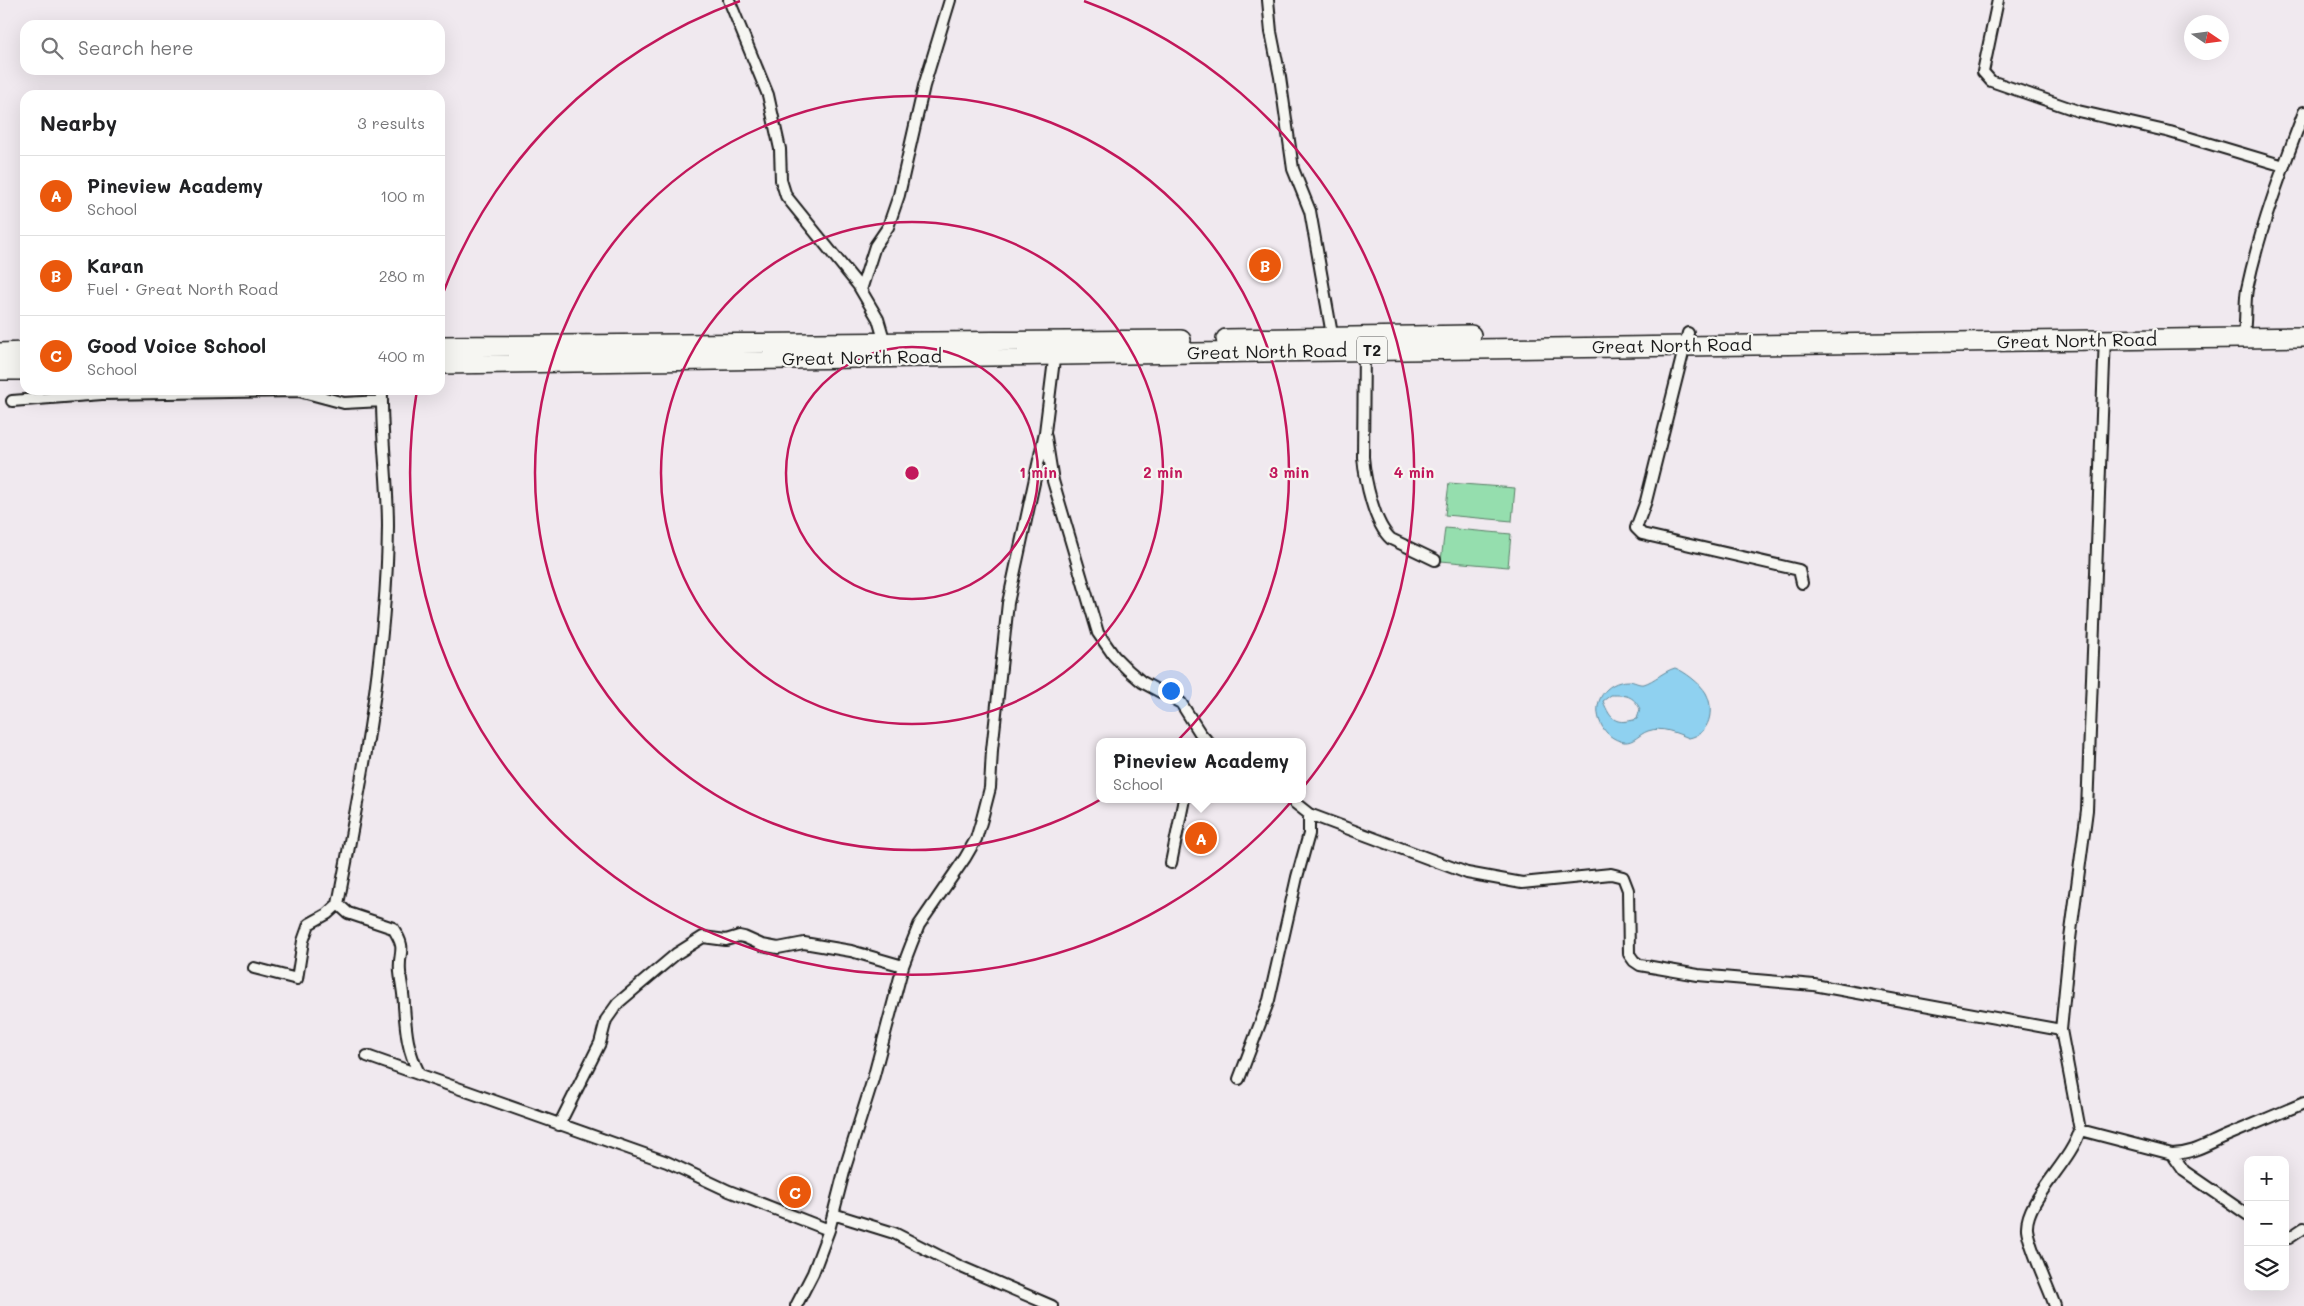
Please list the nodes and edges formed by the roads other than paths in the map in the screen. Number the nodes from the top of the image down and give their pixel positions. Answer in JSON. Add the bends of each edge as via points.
{"nodes":[{"id":1,"x":729,"y":0,"type":"edge"},
{"id":2,"x":950,"y":0,"type":"edge"},
{"id":3,"x":1268,"y":0,"type":"edge"},
{"id":4,"x":1998,"y":0,"type":"edge"},
{"id":5,"x":2304,"y":112,"type":"edge"},
{"id":6,"x":2284,"y":166,"type":"junction"},
{"id":7,"x":861,"y":290,"type":"junction"},
{"id":8,"x":2304,"y":328,"type":"edge"},
{"id":9,"x":2244,"y":334,"type":"junction"},
{"id":10,"x":2105,"y":336,"type":"junction"},
{"id":11,"x":2304,"y":337,"type":"edge"},
{"id":12,"x":1687,"y":339,"type":"junction"},
{"id":13,"x":1365,"y":343,"type":"junction"},
{"id":14,"x":1333,"y":344,"type":"junction"},
{"id":15,"x":445,"y":346,"type":"edge"},
{"id":16,"x":1056,"y":348,"type":"junction"},
{"id":17,"x":886,"y":349,"type":"junction"},
{"id":18,"x":0,"y":352,"type":"edge"},
{"id":19,"x":20,"y":352,"type":"edge"},
{"id":20,"x":445,"y":364,"type":"edge"},
{"id":21,"x":0,"y":370,"type":"edge"},
{"id":22,"x":20,"y":370,"type":"edge"},
{"id":23,"x":89,"y":395,"type":"edge"},
{"id":24,"x":314,"y":395,"type":"edge"},
{"id":25,"x":382,"y":395,"type":"edge"},
{"id":26,"x":12,"y":401,"type":"dead end"},
{"id":27,"x":382,"y":401,"type":"junction"},
{"id":28,"x":1045,"y":432,"type":"junction"},
{"id":29,"x":1435,"y":560,"type":"dead end"},
{"id":30,"x":1802,"y":584,"type":"dead end"},
{"id":31,"x":1199,"y":738,"type":"edge"},
{"id":32,"x":1183,"y":803,"type":"edge"},
{"id":33,"x":1295,"y":803,"type":"edge"},
{"id":34,"x":1309,"y":814,"type":"junction"},
{"id":35,"x":1171,"y":863,"type":"dead end"},
{"id":36,"x":338,"y":904,"type":"junction"},
{"id":37,"x":903,"y":966,"type":"junction"},
{"id":38,"x":254,"y":968,"type":"dead end"},
{"id":39,"x":2061,"y":1030,"type":"junction"},
{"id":40,"x":367,"y":1056,"type":"dead end"},
{"id":41,"x":419,"y":1073,"type":"junction"},
{"id":42,"x":1239,"y":1079,"type":"dead end"},
{"id":43,"x":2304,"y":1103,"type":"edge"},
{"id":44,"x":559,"y":1125,"type":"junction"},
{"id":45,"x":2080,"y":1130,"type":"junction"},
{"id":46,"x":2172,"y":1154,"type":"junction"},
{"id":47,"x":2244,"y":1212,"type":"edge"},
{"id":48,"x":834,"y":1214,"type":"junction"},
{"id":49,"x":2304,"y":1228,"type":"edge"},
{"id":50,"x":829,"y":1230,"type":"junction"},
{"id":51,"x":2289,"y":1238,"type":"edge"},
{"id":52,"x":796,"y":1306,"type":"edge"},
{"id":53,"x":1052,"y":1306,"type":"edge"},
{"id":54,"x":2055,"y":1306,"type":"edge"}],
"edges":[{"from":1,"to":7,"type":"street","via":[[768,95],[780,148],[781,180],[786,196]]},
{"from":2,"to":7,"type":"street","via":[[924,86],[899,195],[888,227],[875,246]]},
{"from":3,"to":14,"type":"street","via":[[1293,169],[1310,211]]},
{"from":4,"to":6,"type":"street","via":[[1983,72],[1990,81],[2078,111],[2170,132]]},
{"from":5,"to":6,"type":"street"},
{"from":6,"to":9,"type":"street","via":[[2252,267]]},
{"from":7,"to":17,"type":"street","via":[[878,319]]},
{"from":8,"to":9,"type":"highway","name":"Great North Road","number":"T2"},
{"from":9,"to":10,"type":"highway","name":"Great North Road","number":"T2"},
{"from":9,"to":11,"type":"highway","name":"Great North Road","number":"T2"},
{"from":10,"to":12,"type":"highway","name":"Great North Road","number":"T2","via":[[1896,334]]},
{"from":10,"to":39,"type":"street","via":[[2087,810]]},
{"from":12,"to":13,"type":"highway","name":"Great North Road","number":"T2"},
{"from":12,"to":30,"type":"street","via":[[1646,501],[1636,528],[1642,534],[1799,570]]},
{"from":13,"to":14,"type":"highway","name":"Great North Road","number":"T2"},
{"from":13,"to":29,"type":"street","via":[[1364,464],[1377,518],[1391,540]]},
{"from":14,"to":16,"type":"highway","name":"Great North Road","number":"T2"},
{"from":15,"to":17,"type":"highway","name":"Great North Road","number":"T2"},
{"from":16,"to":17,"type":"highway","name":"Great North Road","number":"T2"},
{"from":16,"to":28,"type":"street"},
{"from":17,"to":20,"type":"highway","name":"Great North Road","number":"T2"},
{"from":18,"to":19,"type":"highway"},
{"from":21,"to":22,"type":"highway"},
{"from":23,"to":26,"type":"street"},
{"from":24,"to":27,"type":"street","via":[[344,403]]},
{"from":25,"to":27,"type":"street"},
{"from":27,"to":36,"type":"street","via":[[388,526],[383,608],[374,699]]},
{"from":28,"to":31,"type":"street","via":[[1052,480],[1098,633],[1114,656],[1135,676],[1181,703]]},
{"from":28,"to":37,"type":"street","via":[[1008,603],[990,788],[982,819],[965,858],[919,925]]},
{"from":32,"to":35,"type":"street"},
{"from":33,"to":34,"type":"street"},
{"from":34,"to":39,"type":"street","via":[[1467,873],[1522,883],[1611,874],[1623,877],[1628,890],[1629,954],[1640,965],[1683,973],[1814,985]]},
{"from":34,"to":42,"type":"street","via":[[1309,834],[1268,1000]]},
{"from":36,"to":38,"type":"street","via":[[309,924],[297,979]]},
{"from":36,"to":41,"type":"street","via":[[348,913],[393,928],[403,944],[400,969],[404,1029],[410,1057]]},
{"from":37,"to":44,"type":"street","via":[[851,951],[804,943],[778,948],[744,937],[726,940],[703,938],[676,954],[618,1003],[606,1020],[600,1043]]},
{"from":37,"to":48,"type":"street"},
{"from":39,"to":45,"type":"street"},
{"from":40,"to":41,"type":"street"},
{"from":41,"to":44,"type":"street"},
{"from":43,"to":46,"type":"street","via":[[2197,1151]]},
{"from":44,"to":50,"type":"street","via":[[667,1162],[729,1191]]},
{"from":45,"to":46,"type":"street"},
{"from":45,"to":54,"type":"street","via":[[2028,1220],[2028,1232]]},
{"from":46,"to":47,"type":"street","via":[[2184,1171]]},
{"from":48,"to":50,"type":"street"},
{"from":48,"to":53,"type":"street","via":[[894,1234],[958,1266]]},
{"from":49,"to":51,"type":"street"},
{"from":50,"to":52,"type":"street"}]}
